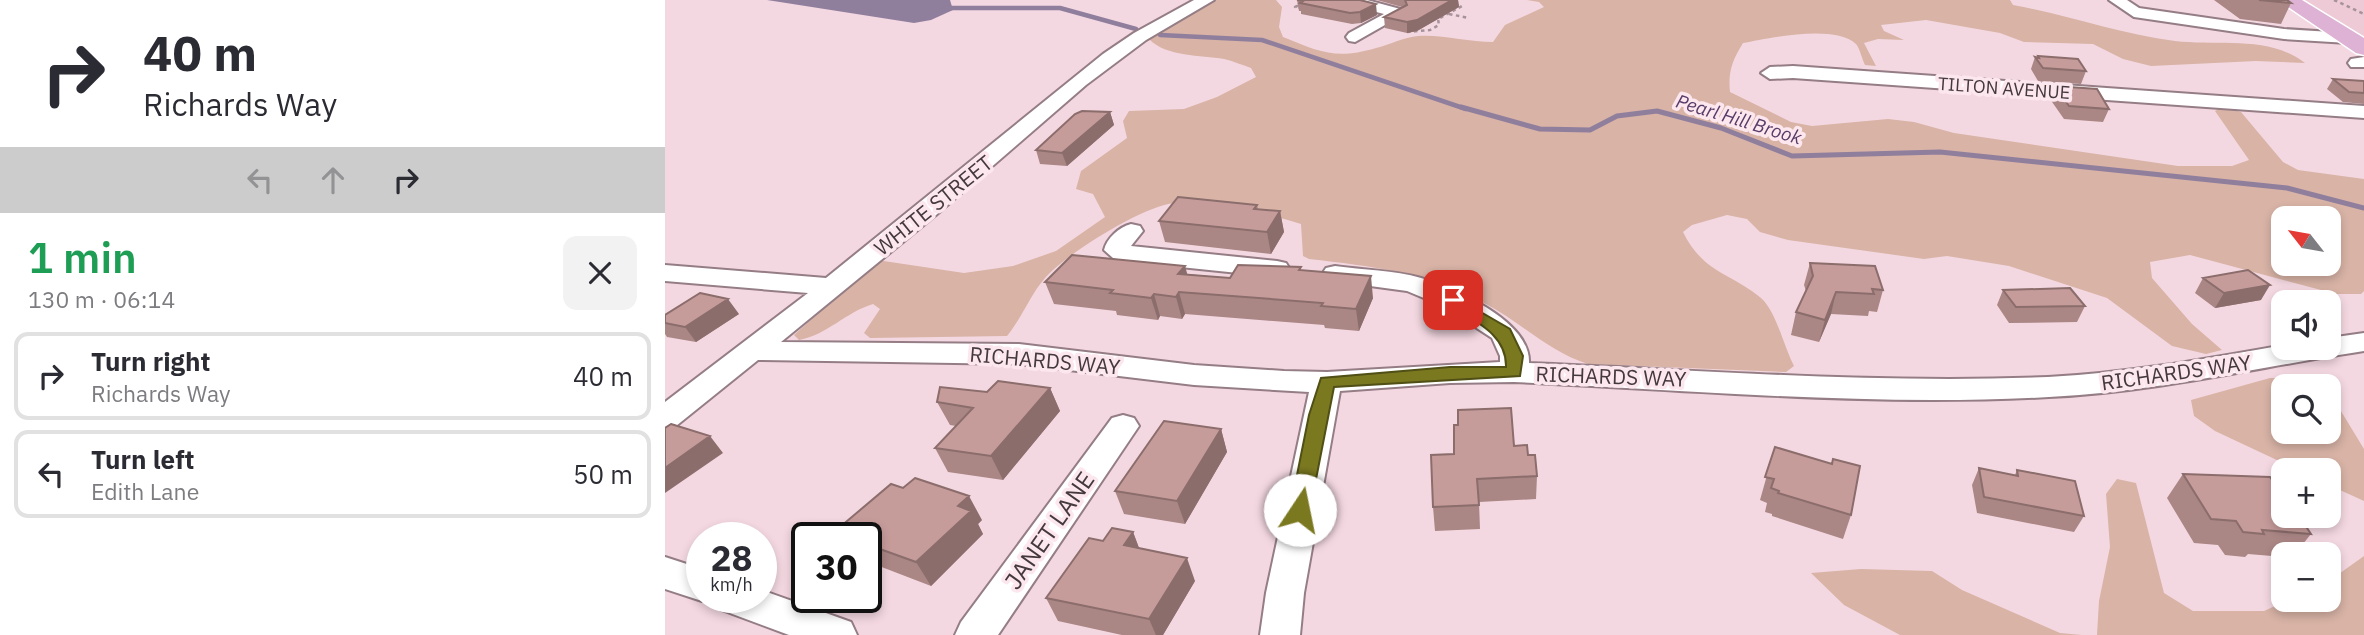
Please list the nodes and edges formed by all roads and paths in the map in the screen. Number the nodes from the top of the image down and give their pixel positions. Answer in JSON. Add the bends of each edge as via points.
{"nodes":[{"id":1,"x":1202,"y":0,"type":"edge"},
{"id":2,"x":1308,"y":0,"type":"edge"},
{"id":3,"x":1348,"y":0,"type":"edge"},
{"id":4,"x":2116,"y":0,"type":"edge"},
{"id":5,"x":2335,"y":0,"type":"edge"},
{"id":6,"x":2282,"y":4,"type":"edge"},
{"id":7,"x":1456,"y":5,"type":"dead end"},
{"id":8,"x":1303,"y":9,"type":"edge"},
{"id":9,"x":1435,"y":11,"type":"edge"},
{"id":10,"x":1448,"y":13,"type":"junction"},
{"id":11,"x":2364,"y":14,"type":"edge"},
{"id":12,"x":1469,"y":18,"type":"dead end"},
{"id":13,"x":1380,"y":24,"type":"junction"},
{"id":14,"x":2319,"y":36,"type":"junction"},
{"id":15,"x":1355,"y":37,"type":"dead end"},
{"id":16,"x":2358,"y":53,"type":"edge"},
{"id":17,"x":1770,"y":73,"type":"dead end"},
{"id":18,"x":2364,"y":112,"type":"edge"},
{"id":19,"x":1131,"y":231,"type":"dead end"},
{"id":20,"x":665,"y":272,"type":"edge"},
{"id":21,"x":832,"y":287,"type":"junction"},
{"id":22,"x":2364,"y":342,"type":"edge"},
{"id":23,"x":2341,"y":345,"type":"edge"},
{"id":24,"x":762,"y":351,"type":"junction"},
{"id":25,"x":2271,"y":357,"type":"edge"},
{"id":26,"x":1514,"y":372,"type":"junction"},
{"id":27,"x":1327,"y":382,"type":"junction"},
{"id":28,"x":665,"y":418,"type":"edge"},
{"id":29,"x":1123,"y":426,"type":"dead end"},
{"id":30,"x":665,"y":573,"type":"edge"},
{"id":31,"x":686,"y":580,"type":"edge"},
{"id":32,"x":777,"y":613,"type":"edge"},
{"id":33,"x":837,"y":635,"type":"edge"},
{"id":34,"x":975,"y":635,"type":"edge"},
{"id":35,"x":1280,"y":635,"type":"edge"}],
"edges":[{"from":1,"to":21,"type":"street","name":"WHITE STREET","via":[[1107,60]]},
{"from":2,"to":8,"type":"path","via":[[1295,7]]},
{"from":3,"to":13,"type":"street","via":[[1398,13]]},
{"from":4,"to":14,"type":"street","via":[[2134,12]]},
{"from":5,"to":11,"type":"path"},
{"from":6,"to":14,"type":"street"},
{"from":6,"to":16,"type":"main road"},
{"from":7,"to":10,"type":"path","via":[[1462,6]]},
{"from":9,"to":10,"type":"path"},
{"from":10,"to":12,"type":"path"},
{"from":10,"to":13,"type":"path","via":[[1430,30],[1411,32]]},
{"from":13,"to":15,"type":"street"},
{"from":14,"to":16,"type":"street"},
{"from":17,"to":18,"type":"street","name":"TILTON AVENUE"},
{"from":19,"to":26,"type":"street","via":[[1117,246],[1122,253],[1412,284],[1453,300],[1504,333],[1515,356]]},
{"from":20,"to":21,"type":"street"},
{"from":21,"to":24,"type":"street","name":"WHITE STREET"},
{"from":22,"to":23,"type":"street"},
{"from":24,"to":27,"type":"street","name":"RICHARDS WAY","via":[[1019,354],[1194,375]]},
{"from":24,"to":28,"type":"street","name":"WHITE STREET"},
{"from":25,"to":26,"type":"street","name":"RICHARDS WAY","via":[[2156,378],[2002,388],[1899,389]]},
{"from":26,"to":27,"type":"street","name":"RICHARDS WAY"},
{"from":27,"to":35,"type":"street"},
{"from":29,"to":34,"type":"street","name":"JANET LANE"},
{"from":30,"to":31,"type":"street"},
{"from":32,"to":33,"type":"street"}]}
